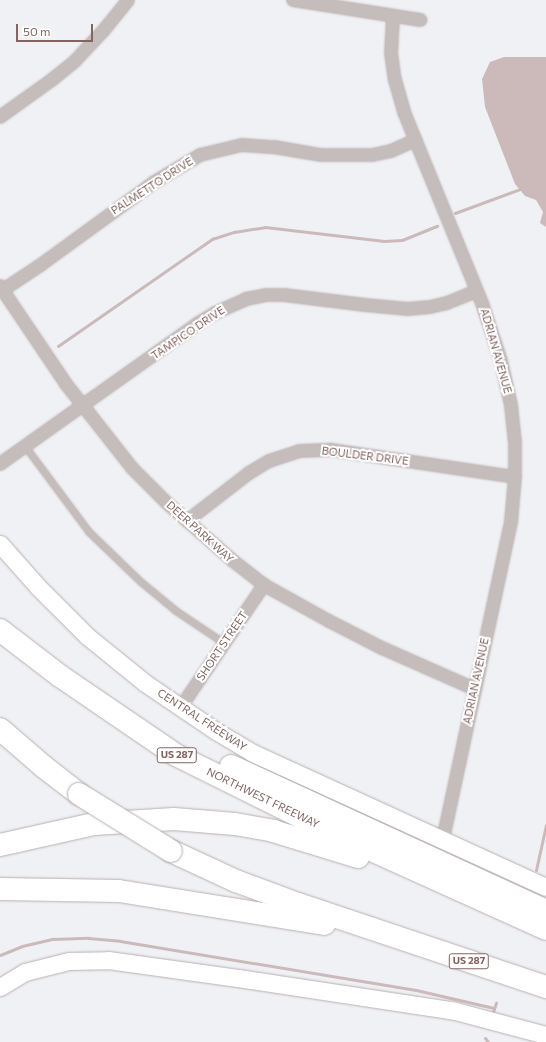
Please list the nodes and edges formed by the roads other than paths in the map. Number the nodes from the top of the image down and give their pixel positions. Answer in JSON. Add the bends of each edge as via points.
{"nodes":[{"id":1,"x":128,"y":0,"type":"edge"},
{"id":2,"x":298,"y":0,"type":"edge"},
{"id":3,"x":393,"y":16,"type":"junction"},
{"id":4,"x":420,"y":20,"type":"dead end"},
{"id":5,"x":0,"y":117,"type":"edge"},
{"id":6,"x":416,"y":140,"type":"junction"},
{"id":7,"x":1,"y":288,"type":"edge"},
{"id":8,"x":476,"y":291,"type":"junction"},
{"id":9,"x":83,"y":406,"type":"junction"},
{"id":10,"x":25,"y":446,"type":"junction"},
{"id":11,"x":0,"y":464,"type":"edge"},
{"id":12,"x":515,"y":477,"type":"junction"},
{"id":13,"x":187,"y":521,"type":"junction"},
{"id":14,"x":0,"y":544,"type":"edge"},
{"id":15,"x":264,"y":585,"type":"junction"},
{"id":16,"x":0,"y":630,"type":"edge"},
{"id":17,"x":224,"y":643,"type":"junction"},
{"id":18,"x":60,"y":676,"type":"junction"},
{"id":19,"x":474,"y":689,"type":"junction"},
{"id":20,"x":181,"y":707,"type":"junction"},
{"id":21,"x":0,"y":729,"type":"edge"},
{"id":22,"x":443,"y":840,"type":"junction"},
{"id":23,"x":0,"y":845,"type":"edge"},
{"id":24,"x":444,"y":883,"type":"junction"},
{"id":25,"x":546,"y":887,"type":"edge"},
{"id":26,"x":0,"y":889,"type":"edge"},
{"id":27,"x":546,"y":911,"type":"edge"},
{"id":28,"x":546,"y":929,"type":"edge"},
{"id":29,"x":392,"y":935,"type":"junction"},
{"id":30,"x":0,"y":987,"type":"edge"},
{"id":31,"x":546,"y":987,"type":"edge"},
{"id":32,"x":546,"y":1035,"type":"edge"}],
"edges":[{"from":1,"to":5,"type":"street","via":[[75,61]]},
{"from":2,"to":3,"type":"street"},
{"from":3,"to":4,"type":"street"},
{"from":3,"to":6,"type":"street","name":"ADRIAN AVENUE","via":[[391,53],[395,80],[404,112]]},
{"from":6,"to":7,"type":"street","name":"PALMETTO DRIVE","via":[[372,155],[321,155],[274,147],[242,145],[200,155],[153,183],[42,264]]},
{"from":6,"to":8,"type":"street","name":"ADRIAN AVENUE"},
{"from":7,"to":9,"type":"street","name":"DEER PARK WAY"},
{"from":8,"to":9,"type":"street","name":"TAMPICO DRIVE","via":[[447,303],[408,309],[284,295],[246,299],[197,324]]},
{"from":8,"to":12,"type":"street","name":"ADRIAN AVENUE","via":[[501,361],[511,405]]},
{"from":9,"to":10,"type":"street","name":"TAMPICO DRIVE"},
{"from":9,"to":13,"type":"street","name":"DEER PARK WAY","via":[[132,468]]},
{"from":10,"to":11,"type":"street","name":"TAMPICO DRIVE"},
{"from":10,"to":17,"type":"lane","via":[[89,532],[141,582],[176,611]]},
{"from":12,"to":13,"type":"street","name":"BOULDER DRIVE","via":[[338,451],[299,451],[269,461],[249,473]]},
{"from":12,"to":19,"type":"street","name":"ADRIAN AVENUE","via":[[511,522]]},
{"from":13,"to":15,"type":"street","name":"DEER PARK WAY"},
{"from":14,"to":20,"type":"main road","name":"CENTRAL FREEWAY","via":[[87,636],[145,683]]},
{"from":15,"to":17,"type":"street","name":"SHORT STREET"},
{"from":15,"to":19,"type":"street","name":"DEER PARK WAY","via":[[356,635]]},
{"from":16,"to":18,"type":"highway","name":"NORTHWEST FREEWAY","number":"US 287"},
{"from":17,"to":20,"type":"street","name":"SHORT STREET"},
{"from":18,"to":24,"type":"highway","name":"NORTHWEST FREEWAY","number":"US 287","via":[[176,755],[327,830]]},
{"from":18,"to":27,"type":"highway","via":[[180,744]]},
{"from":19,"to":22,"type":"street","name":"ADRIAN AVENUE"},
{"from":20,"to":22,"type":"main road","name":"CENTRAL FREEWAY","via":[[253,753]]},
{"from":21,"to":29,"type":"highway","number":"US 287","bridge":true,"via":[[79,794],[170,851],[236,881]]},
{"from":22,"to":25,"type":"main road","name":"CENTRAL FREEWAY"},
{"from":23,"to":24,"type":"highway","via":[[94,824],[174,818],[273,831]]},
{"from":24,"to":28,"type":"highway","name":"NORTHWEST FREEWAY","number":"US 287"},
{"from":26,"to":29,"type":"highway","via":[[119,891]]},
{"from":29,"to":31,"type":"highway","number":"US 287"},
{"from":30,"to":32,"type":"main road","via":[[25,972],[69,961],[108,960],[455,1011]]}]}
